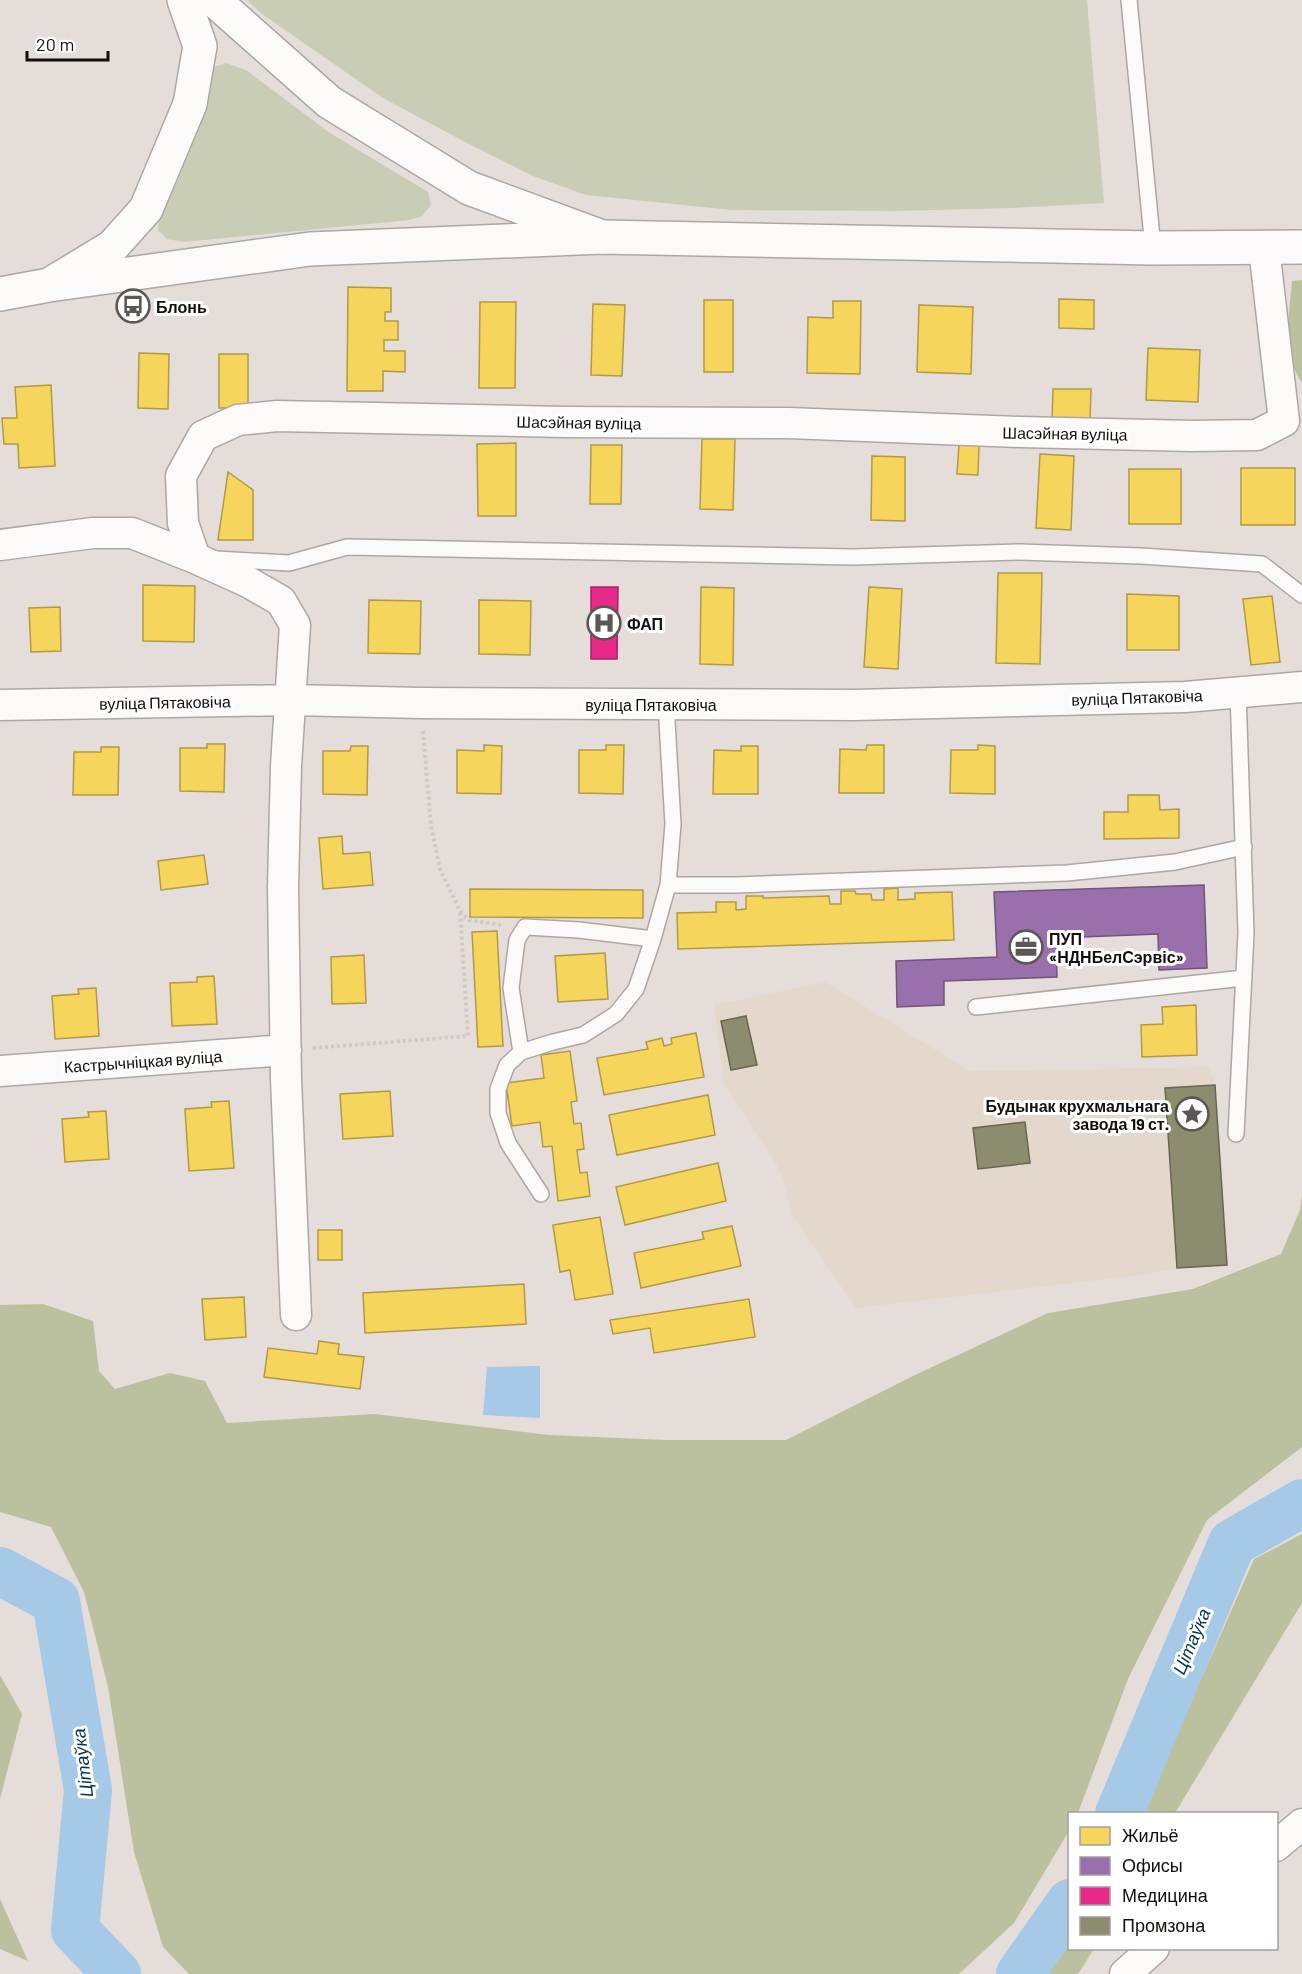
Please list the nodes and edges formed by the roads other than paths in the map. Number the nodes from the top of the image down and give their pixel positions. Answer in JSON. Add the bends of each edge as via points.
{"nodes":[{"id":1,"x":184,"y":0,"type":"edge"},
{"id":2,"x":214,"y":0,"type":"edge"},
{"id":3,"x":1130,"y":0,"type":"edge"},
{"id":4,"x":602,"y":237,"type":"junction"},
{"id":5,"x":1302,"y":247,"type":"edge"},
{"id":6,"x":1264,"y":248,"type":"junction"},
{"id":7,"x":1154,"y":249,"type":"junction"},
{"id":8,"x":49,"y":285,"type":"junction"},
{"id":9,"x":0,"y":294,"type":"edge"},
{"id":10,"x":1293,"y":422,"type":"edge"},
{"id":11,"x":0,"y":545,"type":"edge"},
{"id":12,"x":195,"y":558,"type":"junction"},
{"id":13,"x":1302,"y":595,"type":"edge"},
{"id":14,"x":1302,"y":687,"type":"edge"},
{"id":15,"x":1238,"y":692,"type":"junction"},
{"id":16,"x":291,"y":700,"type":"junction"},
{"id":17,"x":666,"y":704,"type":"junction"},
{"id":18,"x":0,"y":705,"type":"edge"},
{"id":19,"x":1244,"y":847,"type":"junction"},
{"id":20,"x":668,"y":885,"type":"junction"},
{"id":21,"x":653,"y":939,"type":"junction"},
{"id":22,"x":1244,"y":978,"type":"junction"},
{"id":23,"x":976,"y":1007,"type":"dead end"},
{"id":24,"x":286,"y":1050,"type":"junction"},
{"id":25,"x":521,"y":1052,"type":"junction"},
{"id":26,"x":0,"y":1071,"type":"edge"},
{"id":27,"x":1236,"y":1134,"type":"dead end"},
{"id":28,"x":541,"y":1194,"type":"dead end"},
{"id":29,"x":296,"y":1315,"type":"dead end"},
{"id":30,"x":1302,"y":1824,"type":"edge"},
{"id":31,"x":1278,"y":1844,"type":"edge"},
{"id":32,"x":1152,"y":1950,"type":"edge"},
{"id":33,"x":1125,"y":1974,"type":"edge"}],
"edges":[{"from":1,"to":8,"type":"main road","via":[[200,46],[190,104],[146,209],[112,247]]},
{"from":2,"to":4,"type":"main road","via":[[329,102],[469,189]]},
{"from":3,"to":7,"type":"lane"},
{"from":4,"to":7,"type":"main road"},
{"from":4,"to":8,"type":"main road","via":[[310,249]]},
{"from":5,"to":6,"type":"main road"},
{"from":6,"to":7,"type":"main road"},
{"from":6,"to":10,"type":"street"},
{"from":8,"to":9,"type":"main road"},
{"from":10,"to":12,"type":"street","name":"Шасэйная вуліца","via":[[1257,435],[1193,436],[788,423],[277,416],[238,420],[203,436],[181,476],[183,523]]},
{"from":11,"to":12,"type":"street","via":[[93,533],[132,533]]},
{"from":12,"to":13,"type":"lane","via":[[289,563],[347,547],[853,557],[1020,552],[1142,556],[1262,564]]},
{"from":12,"to":16,"type":"street","via":[[280,601],[295,625]]},
{"from":14,"to":15,"type":"street","name":"вуліца Пятаковіча"},
{"from":15,"to":17,"type":"street","name":"вуліца Пятаковіча","via":[[854,705]]},
{"from":15,"to":19,"type":"lane"},
{"from":16,"to":17,"type":"street","name":"вуліца Пятаковіча"},
{"from":16,"to":18,"type":"street","name":"вуліца Пятаковіча"},
{"from":16,"to":24,"type":"street","via":[[283,887]]},
{"from":17,"to":20,"type":"lane","via":[[673,824]]},
{"from":19,"to":20,"type":"lane","via":[[1175,862],[1067,873]]},
{"from":19,"to":22,"type":"lane"},
{"from":20,"to":21,"type":"lane"},
{"from":21,"to":25,"type":"lane","via":[[636,989],[616,1014],[583,1035]]},
{"from":21,"to":25,"type":"lane","via":[[525,927],[517,940],[511,988]]},
{"from":22,"to":23,"type":"lane"},
{"from":22,"to":27,"type":"lane"},
{"from":24,"to":26,"type":"street","name":"Кастрычніцкая вуліца"},
{"from":24,"to":29,"type":"street"},
{"from":25,"to":28,"type":"lane","via":[[507,1065],[498,1089],[498,1113],[508,1143]]},
{"from":30,"to":31,"type":"street"},
{"from":32,"to":33,"type":"street"}]}
